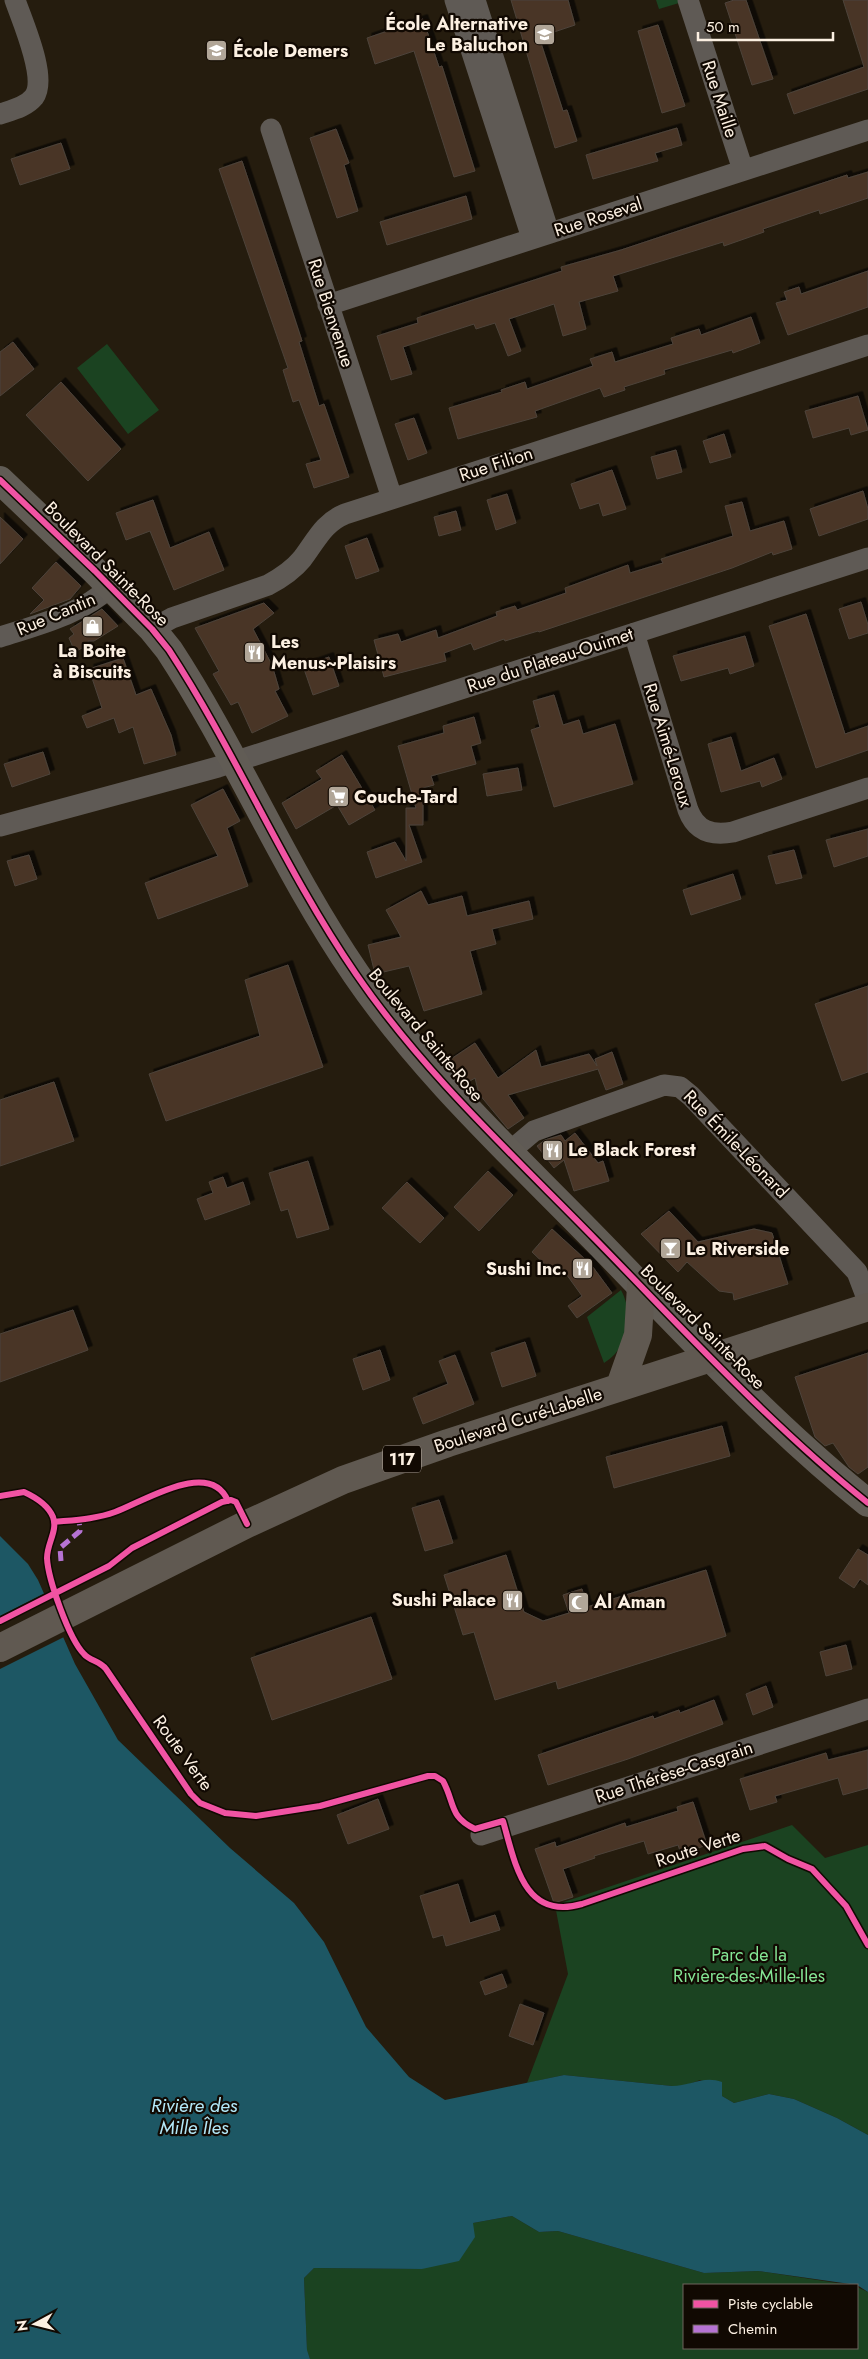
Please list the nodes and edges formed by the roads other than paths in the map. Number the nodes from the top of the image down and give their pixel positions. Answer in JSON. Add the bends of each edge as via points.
{"nodes":[{"id":1,"x":15,"y":0,"type":"edge"},
{"id":2,"x":455,"y":0,"type":"edge"},
{"id":3,"x":474,"y":0,"type":"edge"},
{"id":4,"x":688,"y":0,"type":"edge"},
{"id":5,"x":0,"y":114,"type":"edge"},
{"id":6,"x":271,"y":129,"type":"dead end"},
{"id":7,"x":868,"y":130,"type":"edge"},
{"id":8,"x":743,"y":170,"type":"junction"},
{"id":9,"x":541,"y":236,"type":"junction"},
{"id":10,"x":328,"y":305,"type":"junction"},
{"id":11,"x":868,"y":345,"type":"edge"},
{"id":12,"x":0,"y":480,"type":"edge"},
{"id":13,"x":392,"y":498,"type":"junction"},
{"id":14,"x":868,"y":558,"type":"edge"},
{"id":15,"x":110,"y":587,"type":"junction"},
{"id":16,"x":152,"y":628,"type":"junction"},
{"id":17,"x":634,"y":633,"type":"junction"},
{"id":18,"x":0,"y":637,"type":"edge"},
{"id":19,"x":232,"y":762,"type":"junction"},
{"id":20,"x":868,"y":788,"type":"edge"},
{"id":21,"x":0,"y":826,"type":"edge"},
{"id":22,"x":509,"y":1152,"type":"junction"},
{"id":23,"x":641,"y":1286,"type":"junction"},
{"id":24,"x":868,"y":1301,"type":"edge"},
{"id":25,"x":868,"y":1306,"type":"edge"},
{"id":26,"x":711,"y":1356,"type":"junction"},
{"id":27,"x":620,"y":1386,"type":"junction"},
{"id":28,"x":868,"y":1503,"type":"edge"},
{"id":29,"x":0,"y":1648,"type":"edge"},
{"id":30,"x":868,"y":1709,"type":"edge"},
{"id":31,"x":481,"y":1835,"type":"dead end"}],
"edges":[{"from":1,"to":5,"type":"street","via":[[39,86],[26,104]]},
{"from":2,"to":9,"type":"street"},
{"from":3,"to":9,"type":"street"},
{"from":4,"to":8,"type":"street","name":"Rue Maille"},
{"from":6,"to":10,"type":"street","name":"Rue Bienvenue"},
{"from":7,"to":8,"type":"street","name":"Rue Roseval"},
{"from":8,"to":9,"type":"street","name":"Rue Roseval"},
{"from":9,"to":10,"type":"street","name":"Rue Roseval"},
{"from":10,"to":13,"type":"street","name":"Rue Bienvenue"},
{"from":11,"to":13,"type":"street","name":"Rue Filion"},
{"from":12,"to":15,"type":"street","name":"Boulevard Sainte-Rose"},
{"from":13,"to":16,"type":"street","name":"Rue Filion","via":[[331,522],[295,567],[276,581]]},
{"from":14,"to":17,"type":"street","name":"Rue du Plateau-Ouimet"},
{"from":15,"to":16,"type":"street","name":"Boulevard Sainte-Rose"},
{"from":15,"to":18,"type":"street","name":"Rue Cantin","via":[[88,604]]},
{"from":16,"to":19,"type":"street","name":"Boulevard Sainte-Rose","via":[[184,672]]},
{"from":17,"to":19,"type":"street","name":"Rue du Plateau-Ouimet"},
{"from":17,"to":20,"type":"street","name":"Rue Aimé-Leroux","via":[[688,810],[699,827],[712,834],[733,832]]},
{"from":19,"to":21,"type":"street","name":"Rue du Plateau-Ouimet"},
{"from":19,"to":22,"type":"street","name":"Boulevard Sainte-Rose","via":[[328,932],[358,978],[409,1044]]},
{"from":22,"to":23,"type":"street","name":"Boulevard Sainte-Rose"},
{"from":22,"to":24,"type":"street","name":"Rue Émile-Léonard","via":[[534,1130],[565,1118],[664,1085],[680,1087],[846,1260],[861,1280]]},
{"from":23,"to":26,"type":"street","name":"Boulevard Sainte-Rose"},
{"from":23,"to":27,"type":"main road","via":[[638,1335]]},
{"from":25,"to":26,"type":"main road","name":"Boulevard Curé-Labelle","number":"117"},
{"from":26,"to":27,"type":"main road","name":"Boulevard Curé-Labelle","number":"117"},
{"from":26,"to":28,"type":"street","name":"Boulevard Sainte-Rose","via":[[802,1447]]},
{"from":27,"to":29,"type":"main road","name":"Boulevard Curé-Labelle","number":"117","via":[[343,1480],[247,1524]]},
{"from":30,"to":31,"type":"street","name":"Rue Thérèse-Casgrain"}]}
